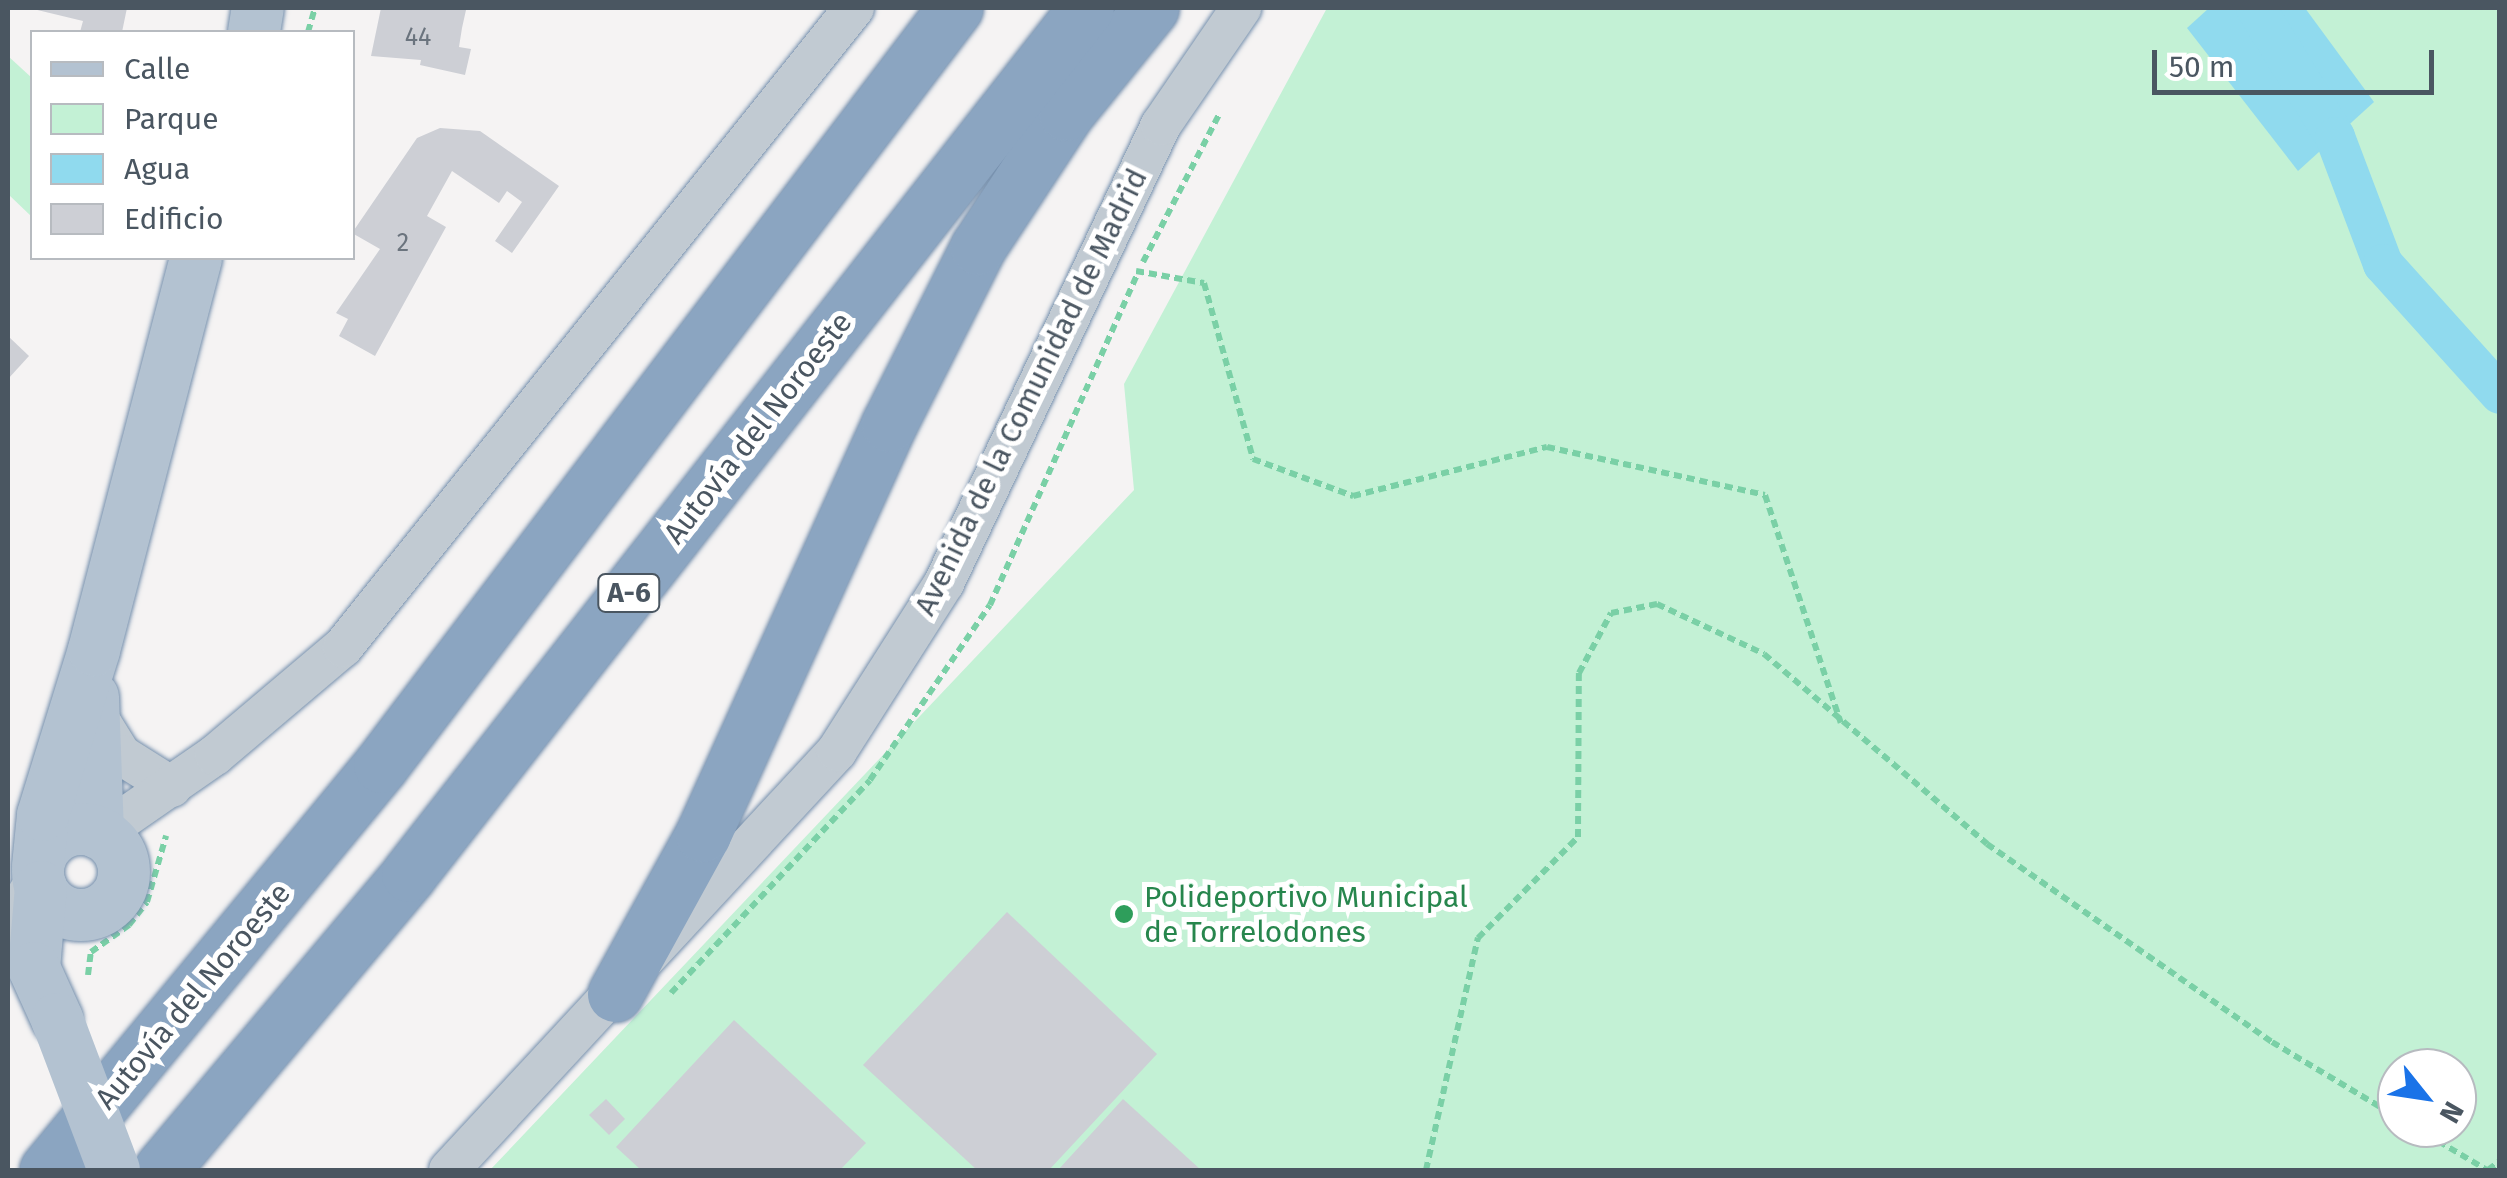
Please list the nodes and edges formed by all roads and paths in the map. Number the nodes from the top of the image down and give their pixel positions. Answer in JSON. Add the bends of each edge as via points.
{"nodes":[{"id":1,"x":854,"y":8,"type":"edge"},
{"id":2,"x":955,"y":8,"type":"edge"},
{"id":3,"x":1086,"y":8,"type":"edge"},
{"id":4,"x":1151,"y":8,"type":"edge"},
{"id":5,"x":1241,"y":8,"type":"edge"},
{"id":6,"x":195,"y":260,"type":"edge"},
{"id":7,"x":1095,"y":263,"type":"junction"},
{"id":8,"x":120,"y":546,"type":"junction"},
{"id":9,"x":94,"y":650,"type":"junction"},
{"id":10,"x":92,"y":708,"type":"junction"},
{"id":11,"x":1841,"y":724,"type":"junction"},
{"id":12,"x":172,"y":803,"type":"junction"},
{"id":13,"x":100,"y":833,"type":"junction"},
{"id":14,"x":26,"y":882,"type":"edge"},
{"id":15,"x":91,"y":914,"type":"junction"},
{"id":16,"x":615,"y":994,"type":"junction"},
{"id":17,"x":72,"y":1002,"type":"junction"},
{"id":18,"x":2377,"y":1105,"type":"edge"},
{"id":19,"x":2450,"y":1148,"type":"edge"},
{"id":20,"x":2500,"y":1161,"type":"edge"},
{"id":21,"x":47,"y":1170,"type":"edge"},
{"id":22,"x":114,"y":1170,"type":"edge"},
{"id":23,"x":162,"y":1170,"type":"edge"},
{"id":24,"x":449,"y":1170,"type":"edge"},
{"id":25,"x":1426,"y":1170,"type":"edge"},
{"id":26,"x":2487,"y":1170,"type":"edge"}],
"edges":[{"from":1,"to":12,"type":"street","via":[[343,647]]},
{"from":2,"to":21,"type":"highway","name":"Autovía del Noroeste","via":[[381,764]]},
{"from":3,"to":23,"type":"highway","name":"Autovía del Noroeste","number":"A-6","via":[[409,874]]},
{"from":4,"to":16,"type":"highway","via":[[1066,113],[978,246],[889,424],[704,834]]},
{"from":5,"to":7,"type":"street","name":"Avenida de la Comunidad de Madrid","via":[[1160,125]]},
{"from":6,"to":8,"type":"main road"},
{"from":7,"to":11,"type":"path","via":[[1204,283],[1254,459],[1353,496],[1547,448],[1766,495]]},
{"from":7,"to":16,"type":"street","name":"Avenida de la Comunidad de Madrid","via":[[944,583],[837,751]]},
{"from":8,"to":9,"type":"main road"},
{"from":8,"to":14,"type":"main road","via":[[79,594]]},
{"from":9,"to":10,"type":"main road"},
{"from":9,"to":14,"type":"main road"},
{"from":10,"to":12,"type":"street","via":[[122,755]]},
{"from":10,"to":13,"type":"main road"},
{"from":11,"to":18,"type":"path","via":[[1987,844],[2272,1042]]},
{"from":11,"to":25,"type":"path","via":[[1764,654],[1657,604],[1611,613],[1579,673],[1578,837],[1478,938]]},
{"from":12,"to":13,"type":"street"},
{"from":12,"to":17,"type":"path","via":[[146,902],[129,925],[90,952]]},
{"from":13,"to":14,"type":"main road","via":[[64,832],[50,842]]},
{"from":13,"to":15,"type":"main road","via":[[119,852],[123,878],[113,901]]},
{"from":14,"to":15,"type":"main road","via":[[66,913]]},
{"from":14,"to":17,"type":"main road","via":[[34,968]]},
{"from":15,"to":17,"type":"main road","via":[[73,937]]},
{"from":16,"to":24,"type":"street","name":"Avenida de la Comunidad de Madrid"},
{"from":17,"to":22,"type":"main road","bridge":true},
{"from":19,"to":26,"type":"path"},
{"from":20,"to":26,"type":"path"}]}
